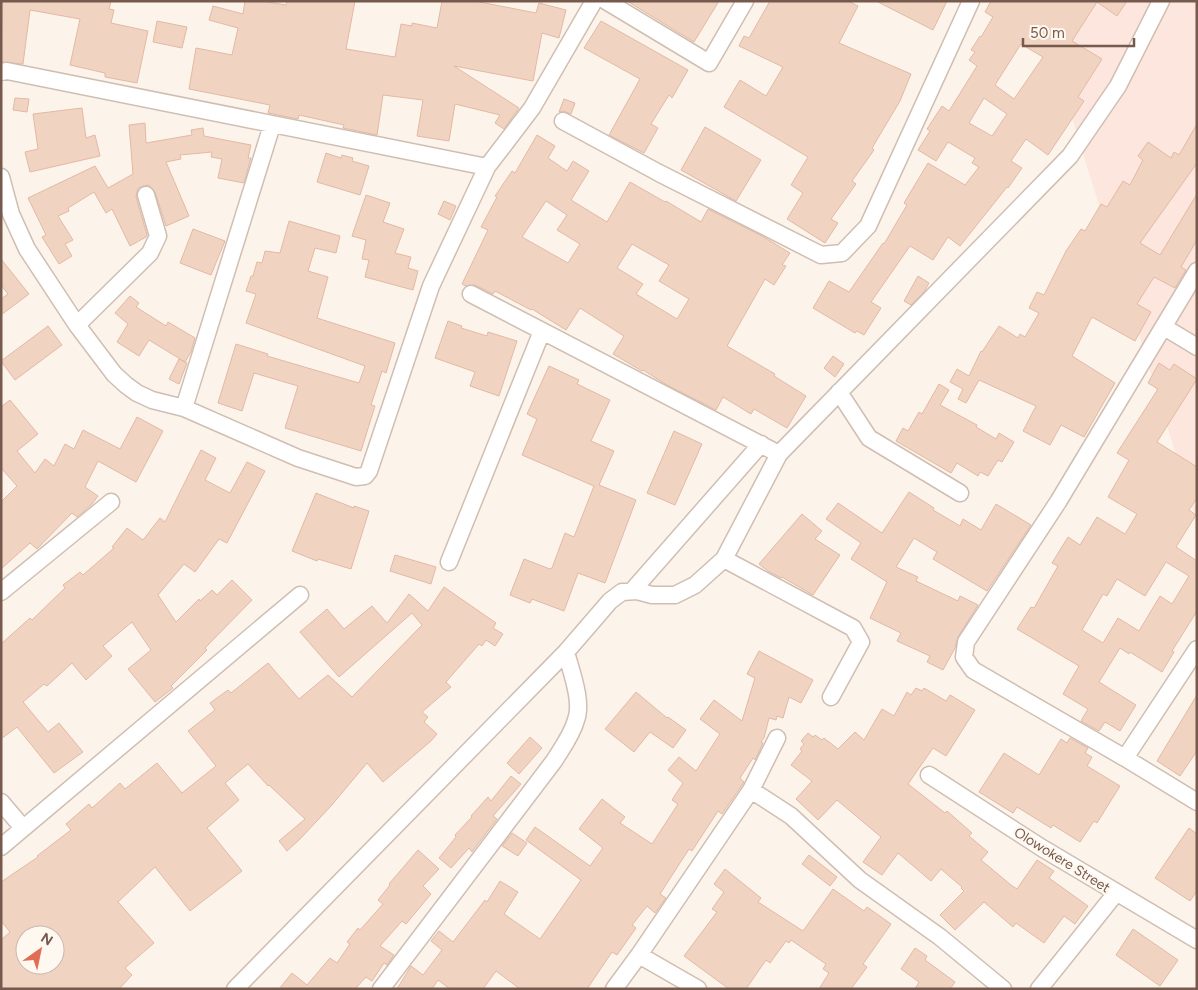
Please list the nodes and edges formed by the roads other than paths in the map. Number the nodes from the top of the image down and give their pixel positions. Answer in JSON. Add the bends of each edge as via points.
{"nodes":[{"id":1,"x":594,"y":1,"type":"edge"},
{"id":2,"x":606,"y":1,"type":"edge"},
{"id":3,"x":745,"y":1,"type":"edge"},
{"id":4,"x":971,"y":1,"type":"edge"},
{"id":5,"x":1161,"y":1,"type":"edge"},
{"id":6,"x":1,"y":72,"type":"edge"},
{"id":7,"x":563,"y":121,"type":"dead end"},
{"id":8,"x":272,"y":125,"type":"junction"},
{"id":9,"x":487,"y":167,"type":"junction"},
{"id":10,"x":1,"y":176,"type":"edge"},
{"id":11,"x":146,"y":195,"type":"dead end"},
{"id":12,"x":1197,"y":271,"type":"edge"},
{"id":13,"x":471,"y":294,"type":"dead end"},
{"id":14,"x":77,"y":325,"type":"junction"},
{"id":15,"x":1164,"y":327,"type":"junction"},
{"id":16,"x":542,"y":331,"type":"junction"},
{"id":17,"x":1197,"y":347,"type":"edge"},
{"id":18,"x":840,"y":392,"type":"junction"},
{"id":19,"x":184,"y":408,"type":"junction"},
{"id":20,"x":761,"y":444,"type":"junction"},
{"id":21,"x":779,"y":454,"type":"junction"},
{"id":22,"x":960,"y":493,"type":"dead end"},
{"id":23,"x":111,"y":502,"type":"dead end"},
{"id":24,"x":724,"y":559,"type":"junction"},
{"id":25,"x":449,"y":562,"type":"dead end"},
{"id":26,"x":632,"y":591,"type":"junction"},
{"id":27,"x":1,"y":592,"type":"edge"},
{"id":28,"x":300,"y":595,"type":"dead end"},
{"id":29,"x":1197,"y":649,"type":"edge"},
{"id":30,"x":566,"y":652,"type":"junction"},
{"id":31,"x":832,"y":698,"type":"dead end"},
{"id":32,"x":777,"y":738,"type":"dead end"},
{"id":33,"x":1125,"y":758,"type":"junction"},
{"id":34,"x":929,"y":775,"type":"dead end"},
{"id":35,"x":751,"y":790,"type":"junction"},
{"id":36,"x":1,"y":802,"type":"edge"},
{"id":37,"x":1197,"y":802,"type":"edge"},
{"id":38,"x":23,"y":828,"type":"junction"},
{"id":39,"x":1,"y":847,"type":"edge"},
{"id":40,"x":1116,"y":893,"type":"junction"},
{"id":41,"x":1197,"y":940,"type":"edge"},
{"id":42,"x":639,"y":955,"type":"junction"},
{"id":43,"x":234,"y":989,"type":"edge"},
{"id":44,"x":381,"y":989,"type":"edge"},
{"id":45,"x":614,"y":989,"type":"edge"},
{"id":46,"x":698,"y":989,"type":"edge"},
{"id":47,"x":1003,"y":989,"type":"edge"},
{"id":48,"x":1039,"y":989,"type":"edge"}],
"edges":[{"from":1,"to":9,"type":"street","via":[[532,108]]},
{"from":2,"to":3,"type":"street","via":[[709,63]]},
{"from":4,"to":7,"type":"street","via":[[868,226],[842,253],[821,255]]},
{"from":5,"to":18,"type":"street","via":[[1118,86],[1070,156]]},
{"from":6,"to":8,"type":"street"},
{"from":8,"to":9,"type":"street"},
{"from":8,"to":19,"type":"street"},
{"from":9,"to":19,"type":"street","via":[[431,286],[365,476],[356,477],[298,458]]},
{"from":10,"to":14,"type":"street","via":[[11,214],[26,249]]},
{"from":11,"to":14,"type":"street","via":[[158,236],[156,244]]},
{"from":12,"to":15,"type":"street"},
{"from":13,"to":16,"type":"street"},
{"from":14,"to":19,"type":"street","via":[[126,385],[152,400]]},
{"from":15,"to":17,"type":"street"},
{"from":15,"to":33,"type":"street","via":[[1058,502],[966,642],[964,657],[973,670]]},
{"from":16,"to":20,"type":"street"},
{"from":16,"to":25,"type":"street"},
{"from":18,"to":21,"type":"street"},
{"from":18,"to":22,"type":"street","via":[[868,438]]},
{"from":20,"to":21,"type":"street"},
{"from":20,"to":26,"type":"street"},
{"from":21,"to":24,"type":"street"},
{"from":23,"to":27,"type":"street"},
{"from":24,"to":26,"type":"street","via":[[695,585],[676,595]]},
{"from":24,"to":31,"type":"street","via":[[853,628],[861,642]]},
{"from":26,"to":30,"type":"street","via":[[622,592],[610,601]]},
{"from":28,"to":38,"type":"street"},
{"from":29,"to":33,"type":"street"},
{"from":30,"to":43,"type":"street"},
{"from":30,"to":44,"type":"street","via":[[578,702],[577,718],[570,735],[554,761]]},
{"from":32,"to":35,"type":"street"},
{"from":33,"to":37,"type":"street"},
{"from":34,"to":40,"type":"street","name":"Olowokere Street"},
{"from":35,"to":42,"type":"street"},
{"from":35,"to":47,"type":"street","via":[[791,816],[860,880]]},
{"from":36,"to":38,"type":"street"},
{"from":38,"to":39,"type":"street"},
{"from":40,"to":41,"type":"street","name":"Olowokere Street"},
{"from":40,"to":48,"type":"street"},
{"from":42,"to":45,"type":"street"},
{"from":42,"to":46,"type":"street"}]}
